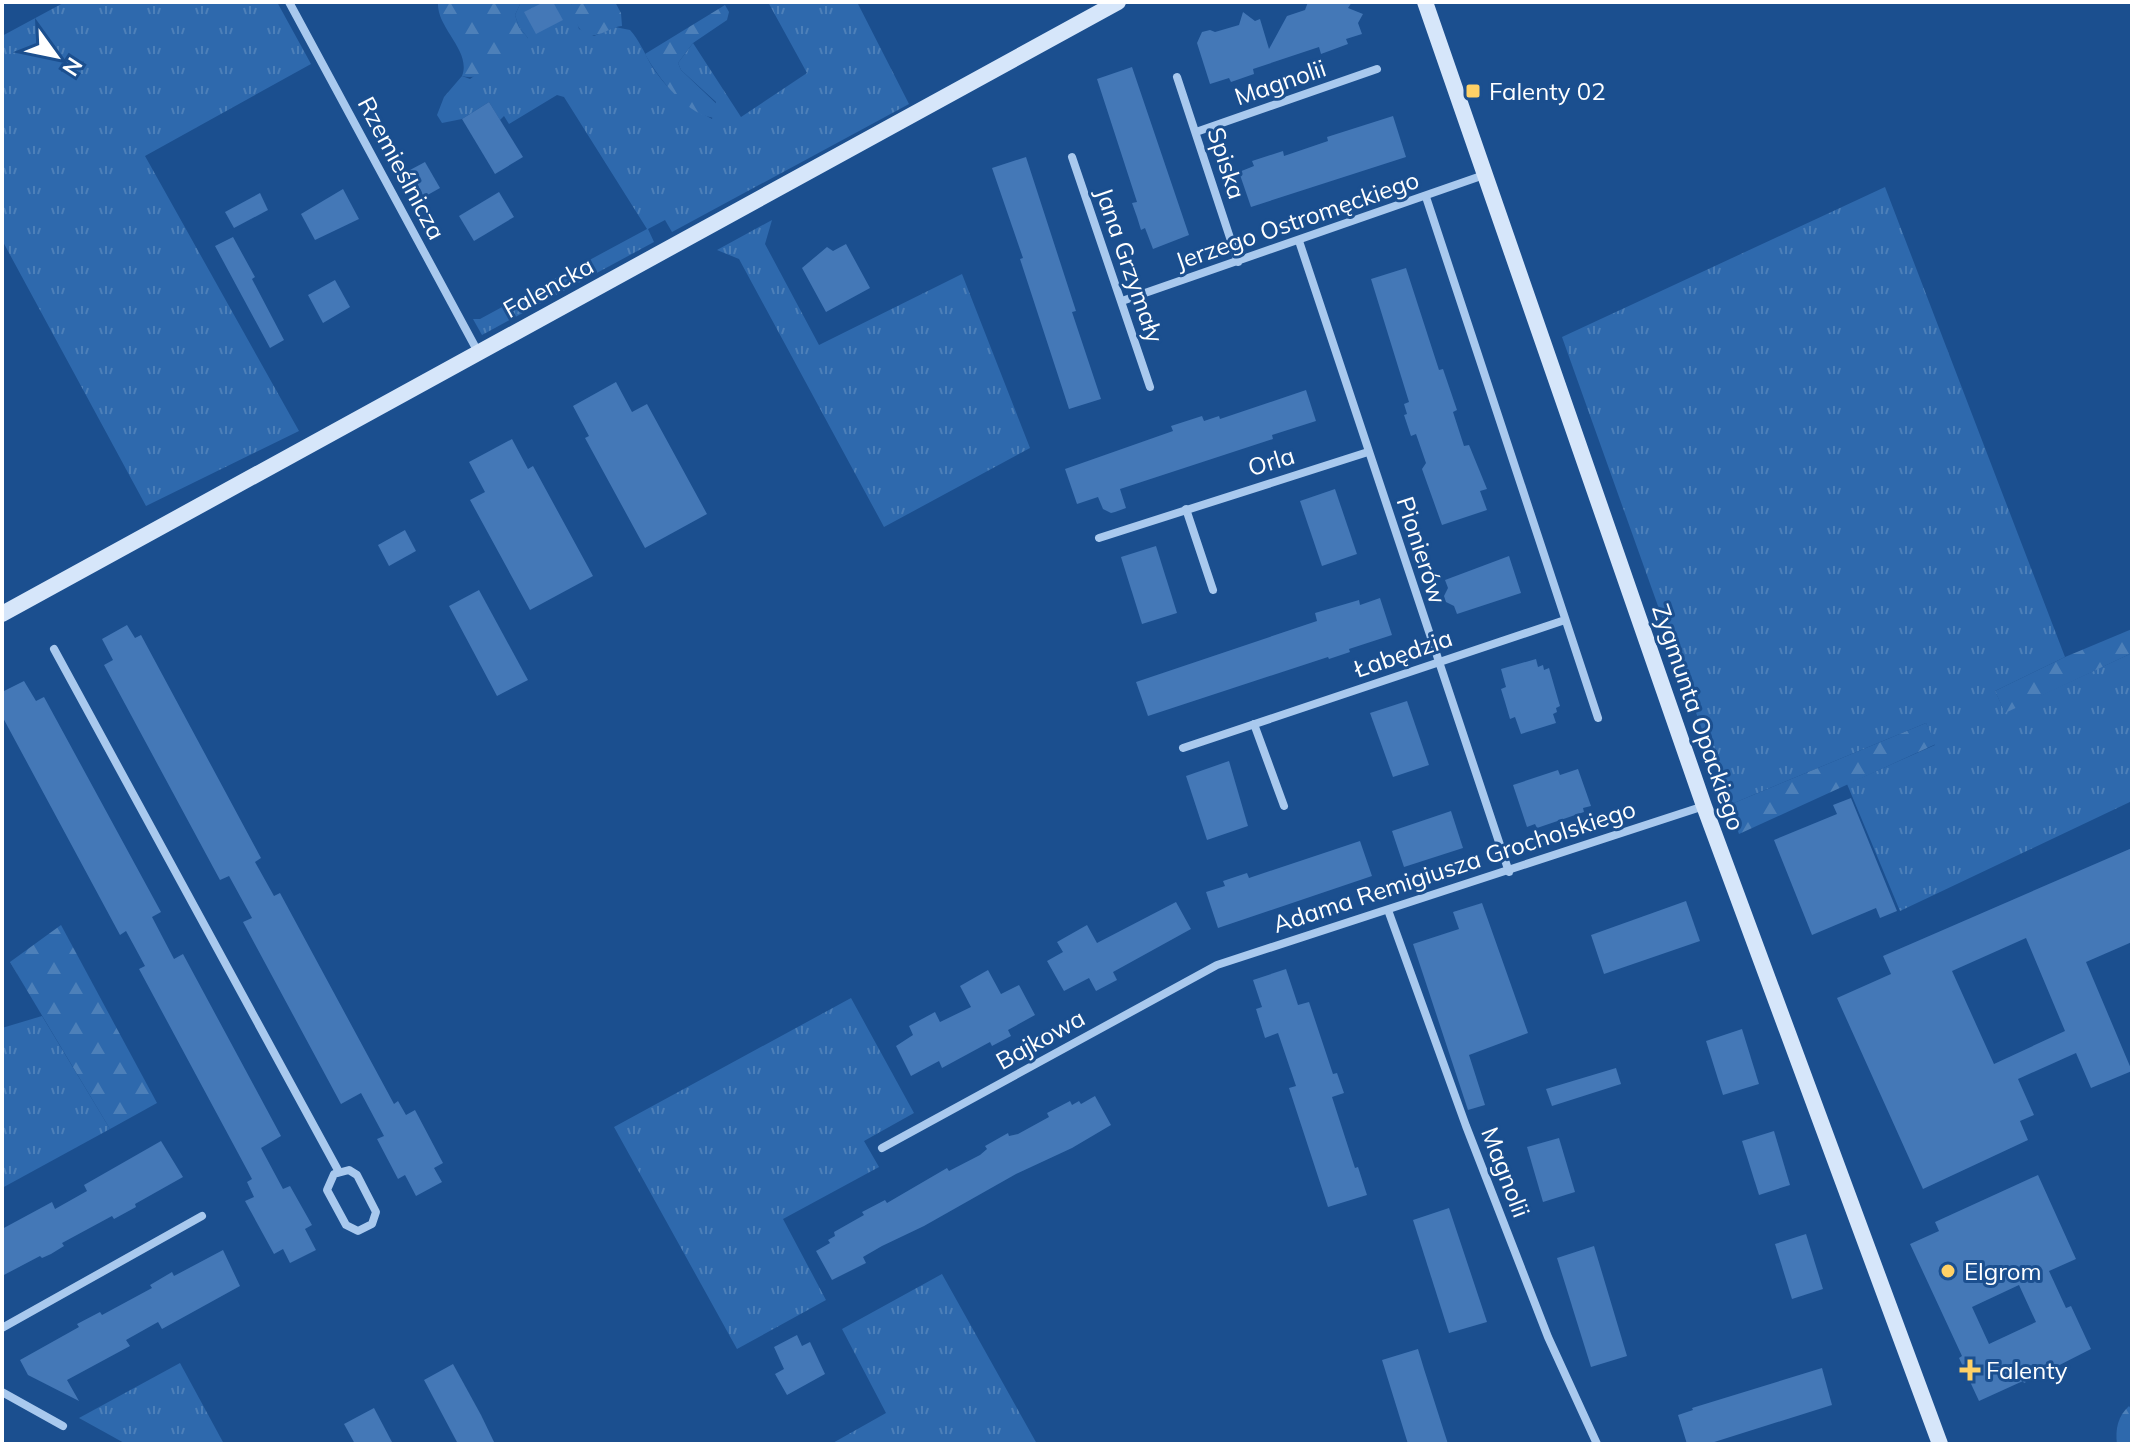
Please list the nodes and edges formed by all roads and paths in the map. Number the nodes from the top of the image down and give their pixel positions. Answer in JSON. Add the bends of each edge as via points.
{"nodes":[{"id":1,"x":289,"y":2,"type":"edge"},
{"id":2,"x":1118,"y":2,"type":"edge"},
{"id":3,"x":1425,"y":2,"type":"edge"},
{"id":4,"x":1377,"y":69,"type":"dead end"},
{"id":5,"x":1177,"y":77,"type":"dead end"},
{"id":6,"x":1196,"y":132,"type":"junction"},
{"id":7,"x":1072,"y":157,"type":"dead end"},
{"id":8,"x":1484,"y":175,"type":"junction"},
{"id":9,"x":1426,"y":197,"type":"junction"},
{"id":10,"x":1299,"y":241,"type":"junction"},
{"id":11,"x":1238,"y":262,"type":"junction"},
{"id":12,"x":1122,"y":301,"type":"junction"},
{"id":13,"x":478,"y":352,"type":"junction"},
{"id":14,"x":1150,"y":387,"type":"dead end"},
{"id":15,"x":1368,"y":452,"type":"junction"},
{"id":16,"x":1186,"y":509,"type":"junction"},
{"id":17,"x":1099,"y":538,"type":"dead end"},
{"id":18,"x":1213,"y":590,"type":"dead end"},
{"id":19,"x":2,"y":614,"type":"edge"},
{"id":20,"x":1565,"y":620,"type":"junction"},
{"id":21,"x":54,"y":649,"type":"dead end"},
{"id":22,"x":1438,"y":662,"type":"junction"},
{"id":23,"x":1598,"y":718,"type":"dead end"},
{"id":24,"x":1254,"y":724,"type":"junction"},
{"id":25,"x":1183,"y":748,"type":"dead end"},
{"id":26,"x":1284,"y":806,"type":"dead end"},
{"id":27,"x":1704,"y":806,"type":"junction"},
{"id":28,"x":1509,"y":872,"type":"junction"},
{"id":29,"x":1388,"y":910,"type":"junction"},
{"id":30,"x":1217,"y":965,"type":"joint"},
{"id":31,"x":882,"y":1148,"type":"dead end"},
{"id":32,"x":339,"y":1172,"type":"junction"},
{"id":33,"x":202,"y":1216,"type":"dead end"},
{"id":34,"x":2,"y":1328,"type":"edge"},
{"id":35,"x":2,"y":1392,"type":"edge"},
{"id":36,"x":63,"y":1426,"type":"dead end"},
{"id":37,"x":1597,"y":1444,"type":"edge"},
{"id":38,"x":1940,"y":1444,"type":"edge"}],
"edges":[{"from":1,"to":13,"type":"street","name":"Rzemieślnicza"},
{"from":2,"to":13,"type":"street","name":"Falencka"},
{"from":3,"to":8,"type":"street","name":"Zygmunta Opackiego"},
{"from":4,"to":6,"type":"street","name":"Magnolii"},
{"from":5,"to":6,"type":"street","name":"Spiska"},
{"from":6,"to":11,"type":"street","name":"Spiska"},
{"from":7,"to":12,"type":"street","name":"Jana Grzymały"},
{"from":8,"to":9,"type":"street","name":"Jerzego Ostromęckiego"},
{"from":8,"to":27,"type":"street","name":"Zygmunta Opackiego"},
{"from":9,"to":10,"type":"street","name":"Jerzego Ostromęckiego"},
{"from":9,"to":20,"type":"street"},
{"from":10,"to":11,"type":"street","name":"Jerzego Ostromęckiego"},
{"from":10,"to":15,"type":"street","name":"Pionierów"},
{"from":11,"to":12,"type":"street","name":"Jerzego Ostromęckiego"},
{"from":12,"to":14,"type":"street","name":"Jana Grzymały"},
{"from":13,"to":19,"type":"street","name":"Falencka"},
{"from":15,"to":16,"type":"street","name":"Orla"},
{"from":15,"to":22,"type":"street","name":"Pionierów"},
{"from":16,"to":17,"type":"street","name":"Orla"},
{"from":16,"to":18,"type":"street"},
{"from":20,"to":22,"type":"street","name":"Łabędzia"},
{"from":20,"to":23,"type":"street"},
{"from":21,"to":32,"type":"street"},
{"from":22,"to":24,"type":"street","name":"Łabędzia"},
{"from":22,"to":28,"type":"street","name":"Pionierów"},
{"from":24,"to":25,"type":"street","name":"Łabędzia"},
{"from":24,"to":26,"type":"street"},
{"from":27,"to":28,"type":"street","name":"Adama Remigiusza Grocholskiego"},
{"from":27,"to":38,"type":"street","name":"Zygmunta Opackiego"},
{"from":28,"to":29,"type":"street","name":"Adama Remigiusza Grocholskiego"},
{"from":29,"to":30,"type":"street","name":"Adama Remigiusza Grocholskiego"},
{"from":29,"to":37,"type":"street","name":"Magnolii","via":[[1557,1361]]},
{"from":30,"to":31,"type":"street","name":"Bajkowa"},
{"from":32,"to":32,"type":"street","via":[[357,1175],[376,1212],[365,1229],[346,1225],[327,1190]]},
{"from":33,"to":34,"type":"street"},
{"from":35,"to":36,"type":"street"}]}
